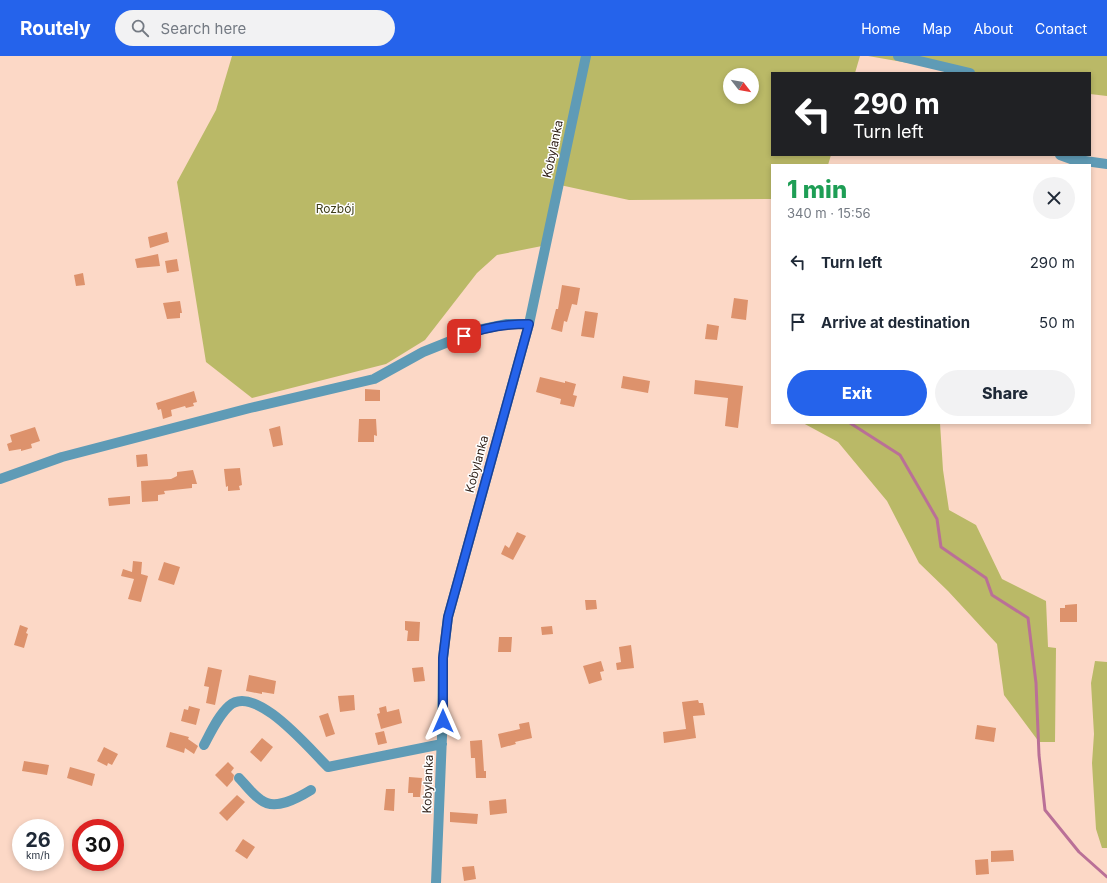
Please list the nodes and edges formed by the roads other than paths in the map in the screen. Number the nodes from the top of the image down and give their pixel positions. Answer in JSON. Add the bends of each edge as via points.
{"nodes":[{"id":1,"x":586,"y":56,"type":"edge"},
{"id":2,"x":898,"y":56,"type":"edge"},
{"id":3,"x":966,"y":72,"type":"edge"},
{"id":4,"x":1063,"y":156,"type":"edge"},
{"id":5,"x":1107,"y":164,"type":"edge"},
{"id":6,"x":529,"y":324,"type":"junction"},
{"id":7,"x":0,"y":480,"type":"edge"},
{"id":8,"x":442,"y":744,"type":"junction"},
{"id":9,"x":204,"y":745,"type":"dead end"},
{"id":10,"x":239,"y":778,"type":"dead end"},
{"id":11,"x":311,"y":790,"type":"dead end"},
{"id":12,"x":436,"y":883,"type":"edge"}],
"edges":[{"from":1,"to":6,"type":"street","name":"Kobylanka"},
{"from":2,"to":3,"type":"street"},
{"from":4,"to":5,"type":"street"},
{"from":6,"to":7,"type":"street","via":[[507,324],[478,330],[423,352],[374,379],[69,455]]},
{"from":6,"to":8,"type":"street","name":"Kobylanka","via":[[448,617],[443,658]]},
{"from":8,"to":9,"type":"street","via":[[328,767],[263,707],[243,701],[230,705],[219,718]]},
{"from":8,"to":12,"type":"street","name":"Kobylanka"},
{"from":10,"to":11,"type":"street","via":[[262,802],[287,802]]}]}
